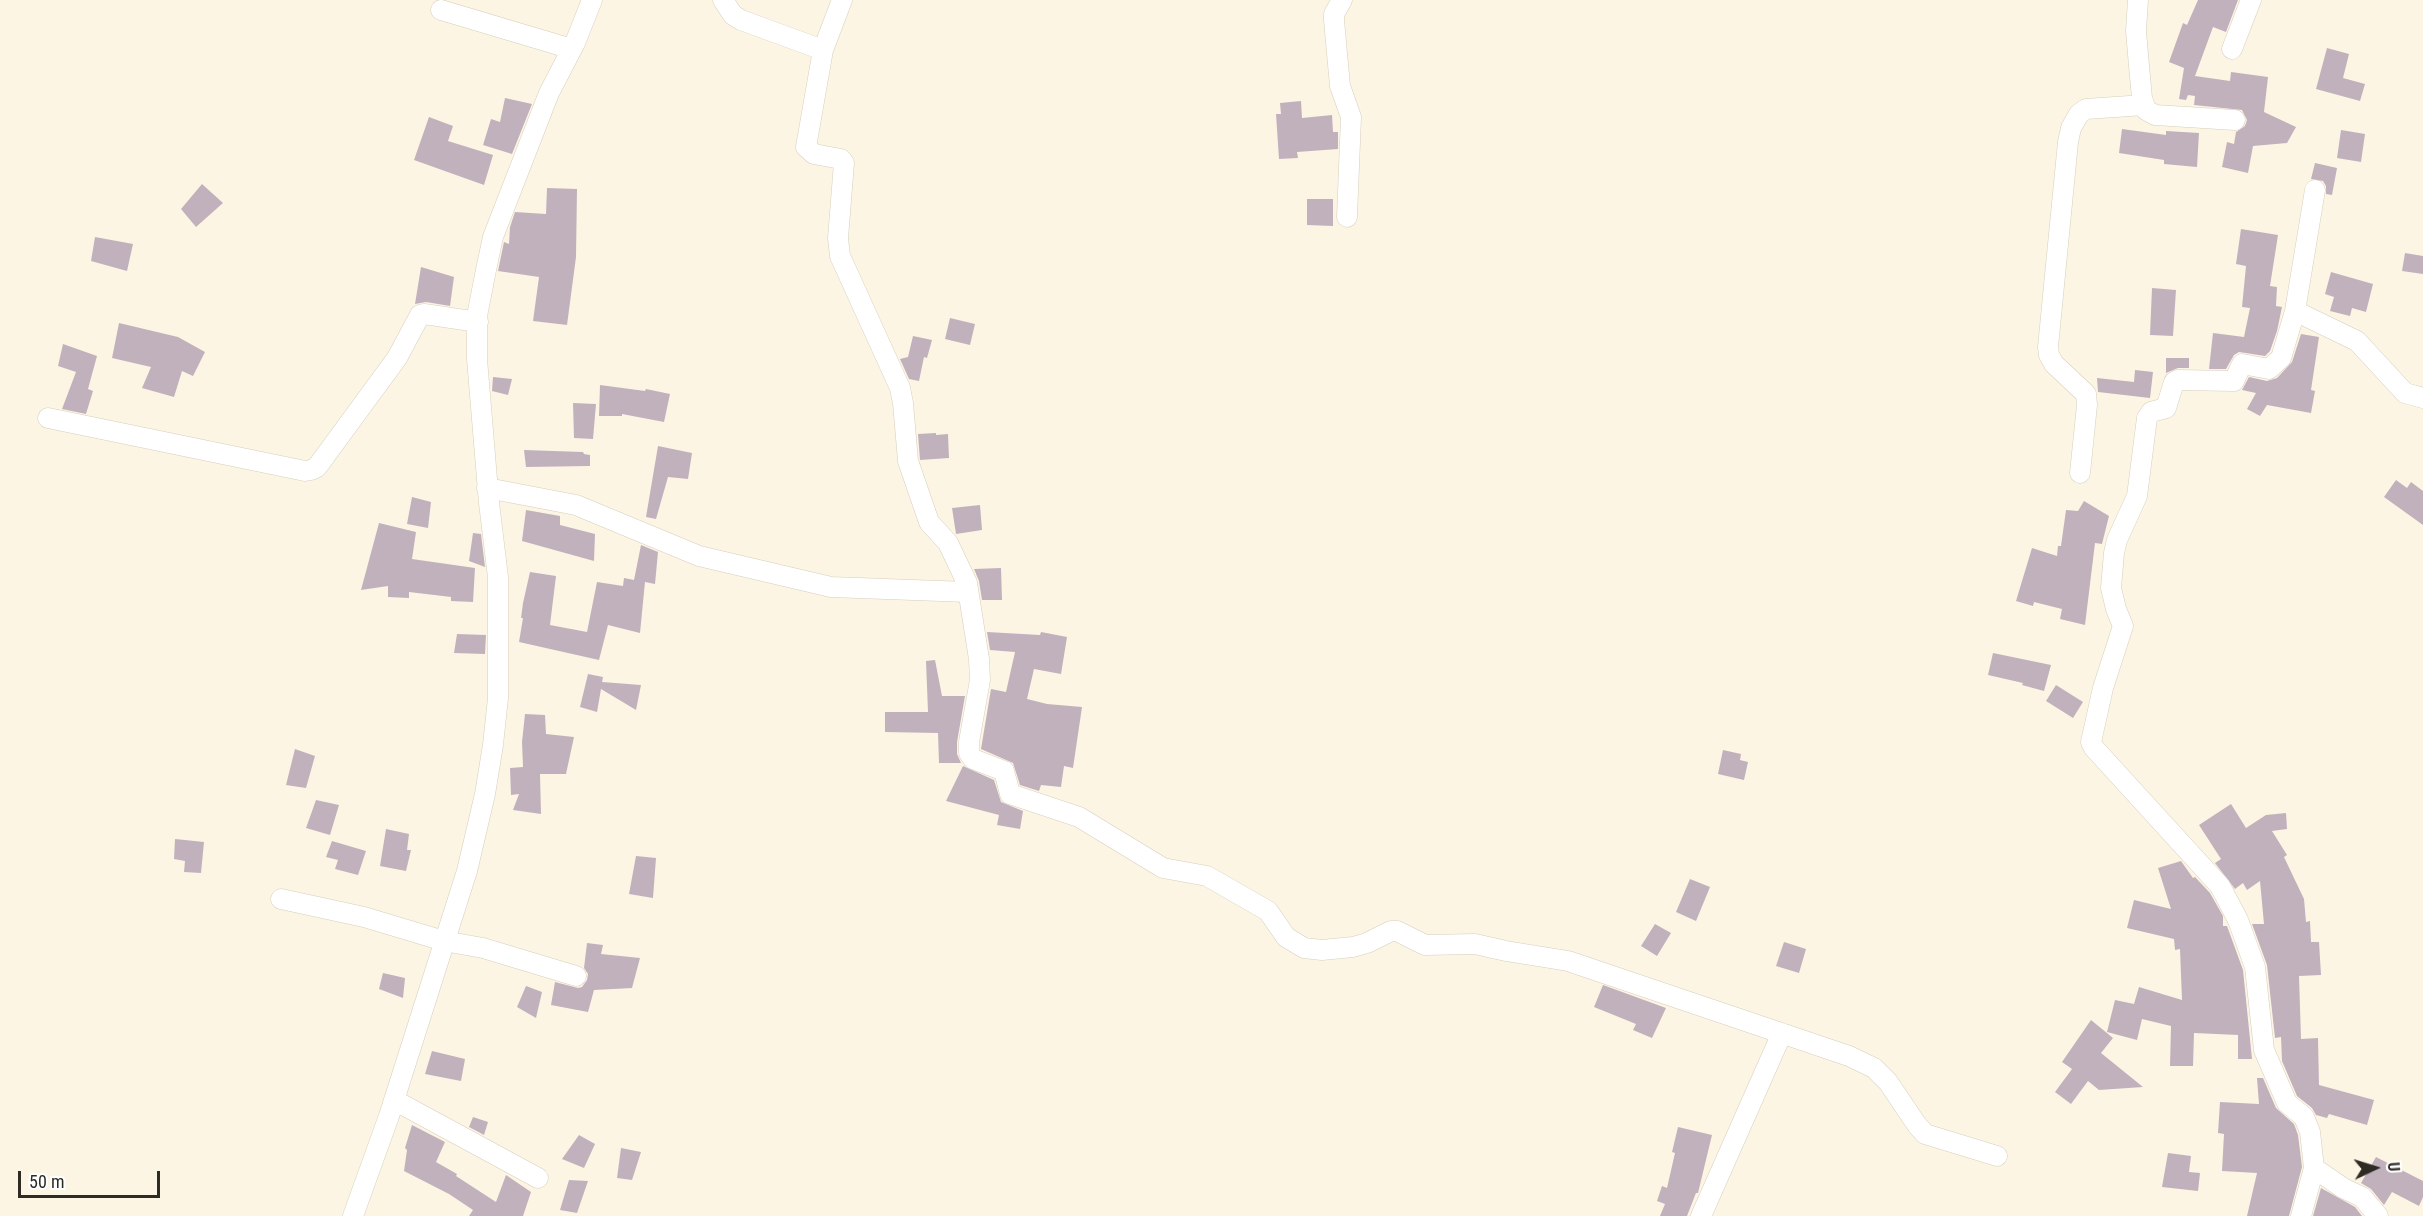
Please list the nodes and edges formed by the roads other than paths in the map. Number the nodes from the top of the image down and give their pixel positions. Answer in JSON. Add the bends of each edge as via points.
{"nodes":[{"id":1,"x":592,"y":0,"type":"edge"},
{"id":2,"x":723,"y":0,"type":"edge"},
{"id":3,"x":842,"y":0,"type":"edge"},
{"id":4,"x":1342,"y":0,"type":"edge"},
{"id":5,"x":2138,"y":0,"type":"edge"},
{"id":6,"x":2251,"y":0,"type":"edge"},
{"id":7,"x":441,"y":10,"type":"dead end"},
{"id":8,"x":2232,"y":48,"type":"dead end"},
{"id":9,"x":572,"y":49,"type":"junction"},
{"id":10,"x":823,"y":50,"type":"junction"},
{"id":11,"x":2144,"y":105,"type":"junction"},
{"id":12,"x":2235,"y":120,"type":"dead end"},
{"id":13,"x":2315,"y":190,"type":"dead end"},
{"id":14,"x":1347,"y":217,"type":"dead end"},
{"id":15,"x":2295,"y":310,"type":"junction"},
{"id":16,"x":478,"y":322,"type":"junction"},
{"id":17,"x":2423,"y":398,"type":"edge"},
{"id":18,"x":48,"y":418,"type":"dead end"},
{"id":19,"x":2080,"y":473,"type":"dead end"},
{"id":20,"x":487,"y":488,"type":"junction"},
{"id":21,"x":968,"y":592,"type":"junction"},
{"id":22,"x":281,"y":899,"type":"dead end"},
{"id":23,"x":444,"y":941,"type":"junction"},
{"id":24,"x":576,"y":976,"type":"dead end"},
{"id":25,"x":1782,"y":1034,"type":"junction"},
{"id":26,"x":394,"y":1100,"type":"junction"},
{"id":27,"x":1997,"y":1156,"type":"dead end"},
{"id":28,"x":2314,"y":1168,"type":"junction"},
{"id":29,"x":538,"y":1178,"type":"dead end"},
{"id":30,"x":353,"y":1216,"type":"edge"},
{"id":31,"x":1701,"y":1216,"type":"edge"},
{"id":32,"x":2301,"y":1216,"type":"edge"},
{"id":33,"x":2378,"y":1216,"type":"edge"}],
"edges":[{"from":1,"to":9,"type":"street"},
{"from":2,"to":10,"type":"street","via":[[741,20]]},
{"from":3,"to":10,"type":"street"},
{"from":4,"to":14,"type":"street","via":[[1334,20],[1340,86],[1351,117]]},
{"from":5,"to":11,"type":"street","via":[[2136,31]]},
{"from":6,"to":8,"type":"street"},
{"from":7,"to":9,"type":"street"},
{"from":9,"to":16,"type":"street","via":[[549,93],[494,237]]},
{"from":10,"to":21,"type":"street","via":[[806,147],[814,154],[844,163],[840,256],[900,388],[908,461],[929,522],[948,543]]},
{"from":11,"to":12,"type":"street","via":[[2155,115]]},
{"from":11,"to":19,"type":"street","via":[[2086,109],[2071,128],[2068,142],[2048,347],[2054,364],[2086,394]]},
{"from":13,"to":15,"type":"street"},
{"from":15,"to":17,"type":"street","via":[[2357,341],[2404,393]]},
{"from":15,"to":28,"type":"street","via":[[2281,358],[2269,369],[2242,364],[2234,381],[2178,380],[2166,408],[2151,412],[2147,418],[2137,496],[2114,553],[2111,588],[2123,626],[2091,742],[2209,872],[2238,920],[2255,967],[2264,1050],[2287,1103],[2304,1117],[2310,1131]]},
{"from":16,"to":18,"type":"street","via":[[420,315],[397,358],[311,470]]},
{"from":16,"to":20,"type":"street"},
{"from":20,"to":21,"type":"street","via":[[576,505],[699,556],[831,587]]},
{"from":20,"to":23,"type":"street","via":[[498,577],[498,698],[485,794],[467,871]]},
{"from":21,"to":25,"type":"street","via":[[980,680],[969,753],[973,759],[1004,771],[1010,794],[1079,816],[1163,868],[1214,879],[1268,911],[1286,937],[1304,948],[1353,948],[1391,931],[1425,945],[1475,944],[1568,961]]},
{"from":22,"to":23,"type":"street","via":[[364,917]]},
{"from":23,"to":24,"type":"street","via":[[483,948]]},
{"from":23,"to":26,"type":"street"},
{"from":25,"to":27,"type":"street","via":[[1874,1068],[1925,1134]]},
{"from":25,"to":31,"type":"street"},
{"from":26,"to":29,"type":"street"},
{"from":26,"to":30,"type":"street"},
{"from":28,"to":32,"type":"street"},
{"from":28,"to":33,"type":"street","via":[[2362,1197]]}]}
